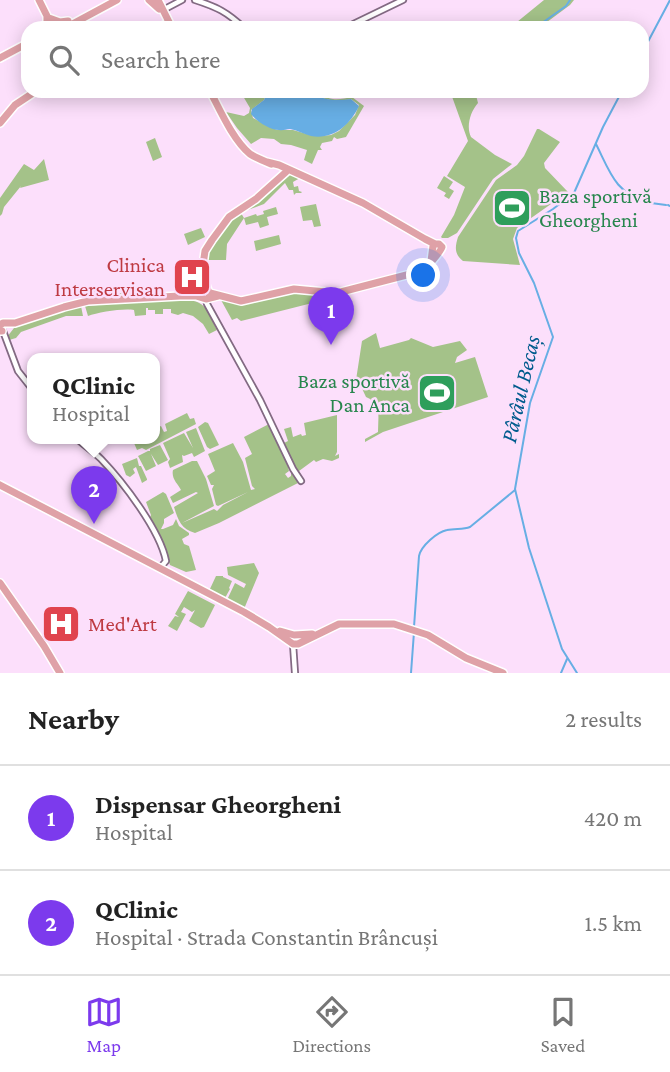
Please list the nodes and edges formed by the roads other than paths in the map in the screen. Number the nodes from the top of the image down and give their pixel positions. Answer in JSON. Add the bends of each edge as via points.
{"nodes":[{"id":1,"x":39,"y":0,"type":"edge"},
{"id":2,"x":109,"y":0,"type":"edge"},
{"id":3,"x":117,"y":0,"type":"edge"},
{"id":4,"x":149,"y":0,"type":"edge"},
{"id":5,"x":157,"y":0,"type":"edge"},
{"id":6,"x":182,"y":0,"type":"edge"},
{"id":7,"x":195,"y":0,"type":"edge"},
{"id":8,"x":403,"y":0,"type":"edge"},
{"id":9,"x":163,"y":10,"type":"junction"},
{"id":10,"x":48,"y":17,"type":"junction"},
{"id":11,"x":48,"y":21,"type":"edge"},
{"id":12,"x":55,"y":21,"type":"edge"},
{"id":13,"x":70,"y":21,"type":"edge"},
{"id":14,"x":71,"y":21,"type":"edge"},
{"id":15,"x":169,"y":21,"type":"edge"},
{"id":16,"x":236,"y":21,"type":"edge"},
{"id":17,"x":360,"y":21,"type":"edge"},
{"id":18,"x":21,"y":50,"type":"edge"},
{"id":19,"x":0,"y":60,"type":"edge"},
{"id":20,"x":22,"y":98,"type":"edge"},
{"id":21,"x":214,"y":98,"type":"edge"},
{"id":22,"x":0,"y":123,"type":"edge"},
{"id":23,"x":283,"y":170,"type":"junction"},
{"id":24,"x":206,"y":295,"type":"junction"},
{"id":25,"x":3,"y":329,"type":"edge"},
{"id":26,"x":27,"y":382,"type":"edge"},
{"id":27,"x":83,"y":444,"type":"edge"},
{"id":28,"x":301,"y":481,"type":"dead end"},
{"id":29,"x":0,"y":485,"type":"edge"},
{"id":30,"x":160,"y":566,"type":"junction"},
{"id":31,"x":0,"y":583,"type":"edge"},
{"id":32,"x":269,"y":627,"type":"junction"},
{"id":33,"x":329,"y":628,"type":"junction"},
{"id":34,"x":293,"y":644,"type":"junction"},
{"id":35,"x":59,"y":673,"type":"edge"},
{"id":36,"x":295,"y":673,"type":"edge"},
{"id":37,"x":503,"y":673,"type":"edge"}],
"edges":[{"from":1,"to":10,"type":"main road"},
{"from":2,"to":13,"type":"main road"},
{"from":3,"to":14,"type":"main road"},
{"from":4,"to":9,"type":"main road"},
{"from":5,"to":9,"type":"main road"},
{"from":6,"to":9,"type":"street"},
{"from":7,"to":16,"type":"street","via":[[213,5]]},
{"from":8,"to":17,"type":"street"},
{"from":9,"to":15,"type":"main road"},
{"from":10,"to":11,"type":"main road"},
{"from":10,"to":12,"type":"main road"},
{"from":18,"to":19,"type":"main road"},
{"from":20,"to":22,"type":"main road"},
{"from":21,"to":23,"type":"main road","via":[[251,155]]},
{"from":23,"to":24,"type":"main road","via":[[260,197],[228,219],[205,251]]},
{"from":23,"to":24,"type":"main road","via":[[363,202],[425,240],[435,248],[431,261],[419,272],[342,292],[294,289],[241,301]]},
{"from":24,"to":25,"type":"main road","via":[[82,302]]},
{"from":24,"to":28,"type":"street","via":[[209,309]]},
{"from":25,"to":26,"type":"street","via":[[15,365]]},
{"from":27,"to":30,"type":"street","via":[[104,461],[158,538],[165,558]]},
{"from":29,"to":30,"type":"main road"},
{"from":30,"to":32,"type":"main road"},
{"from":31,"to":35,"type":"main road"},
{"from":32,"to":33,"type":"main road","via":[[297,635]]},
{"from":32,"to":34,"type":"main road"},
{"from":33,"to":34,"type":"main road"},
{"from":33,"to":37,"type":"main road","via":[[347,623],[398,625],[432,636],[470,660]]},
{"from":34,"to":36,"type":"street"}]}
